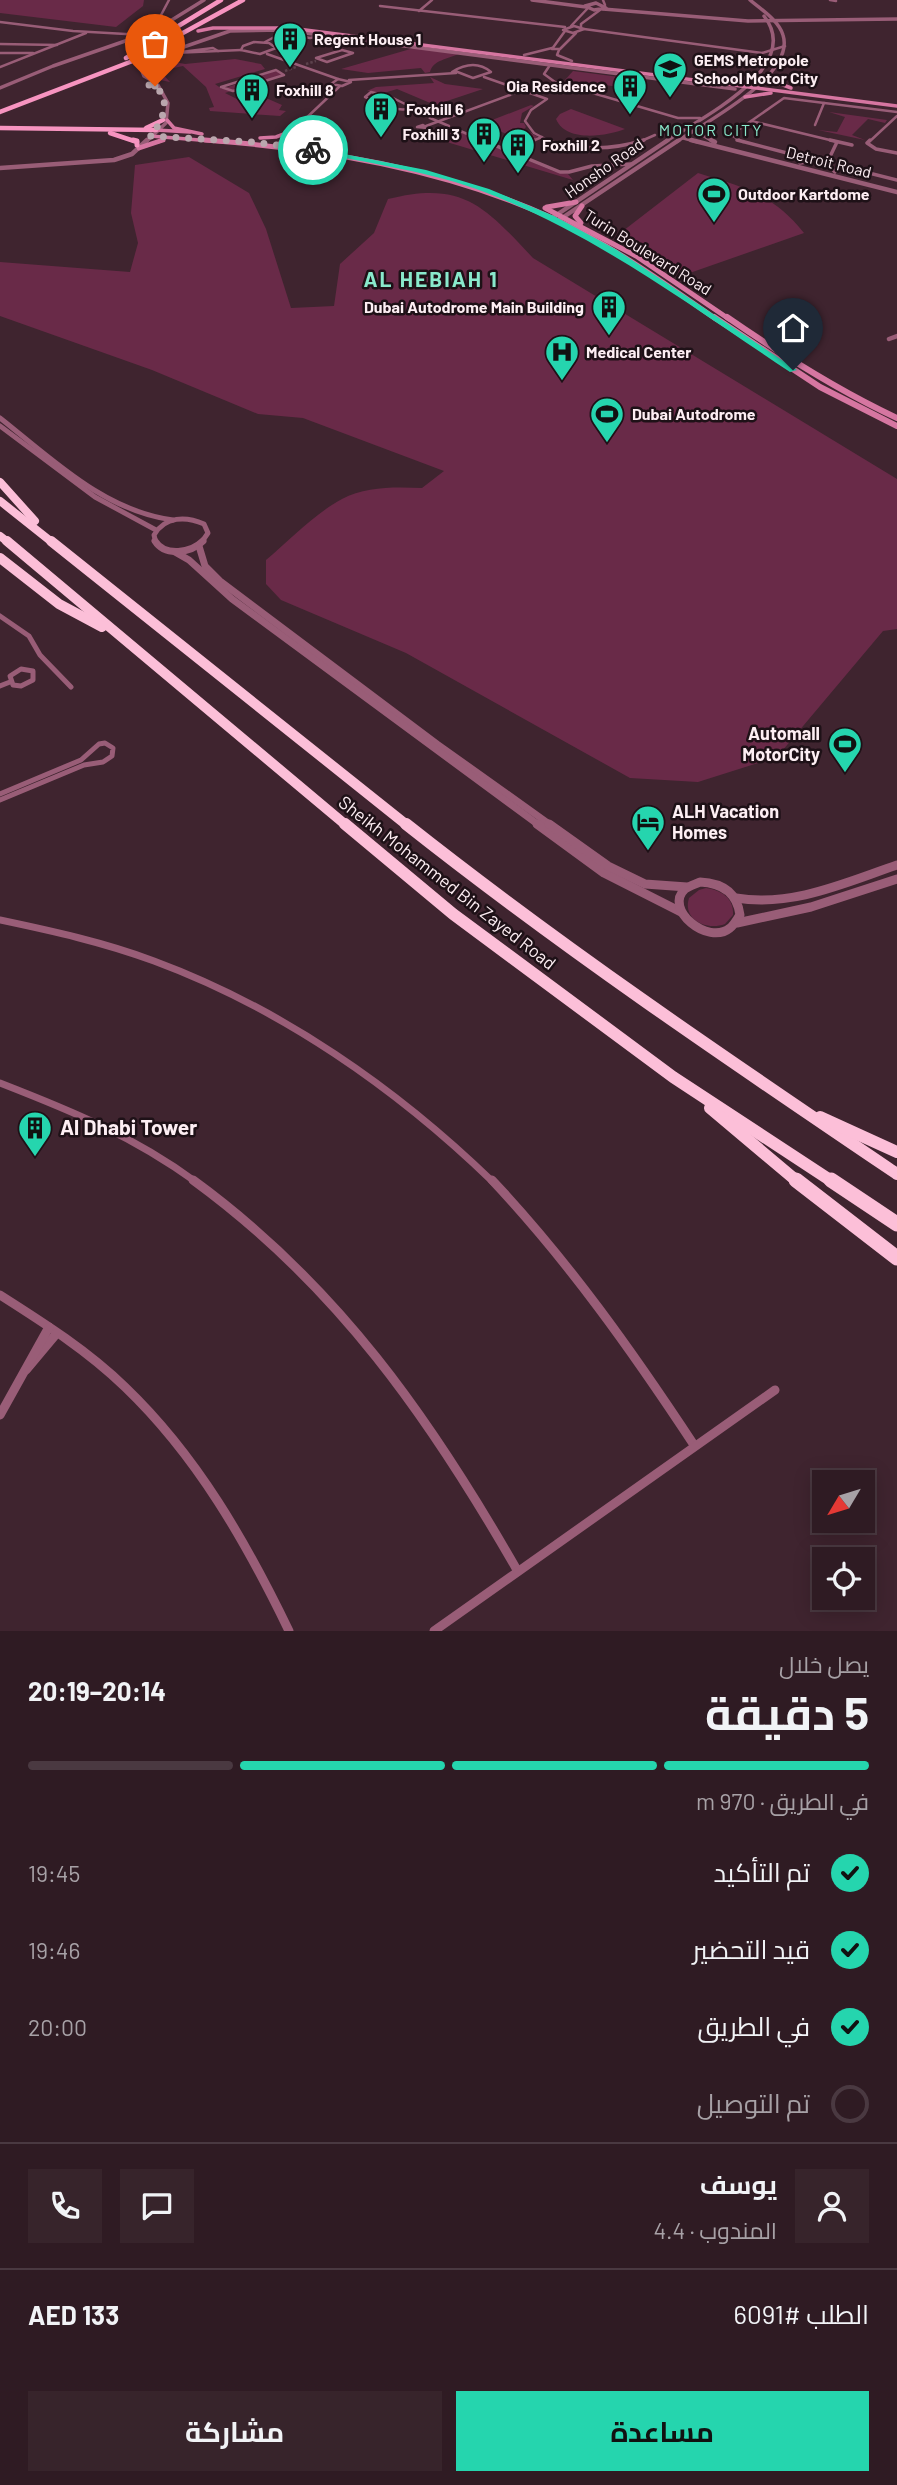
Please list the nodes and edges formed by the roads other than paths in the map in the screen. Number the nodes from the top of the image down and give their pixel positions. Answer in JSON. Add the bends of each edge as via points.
{"nodes":[{"id":1,"x":169,"y":0,"type":"edge"},
{"id":2,"x":204,"y":0,"type":"edge"},
{"id":3,"x":220,"y":0,"type":"edge"},
{"id":4,"x":234,"y":0,"type":"edge"},
{"id":5,"x":432,"y":0,"type":"edge"},
{"id":6,"x":532,"y":0,"type":"edge"},
{"id":7,"x":553,"y":0,"type":"edge"},
{"id":8,"x":602,"y":0,"type":"edge"},
{"id":9,"x":750,"y":0,"type":"edge"},
{"id":10,"x":245,"y":1,"type":"edge"},
{"id":11,"x":827,"y":1,"type":"edge"},
{"id":12,"x":836,"y":1,"type":"edge"},
{"id":13,"x":744,"y":2,"type":"dead end"},
{"id":14,"x":380,"y":6,"type":"dead end"},
{"id":15,"x":589,"y":6,"type":"junction"},
{"id":16,"x":603,"y":7,"type":"junction"},
{"id":17,"x":764,"y":10,"type":"junction"},
{"id":18,"x":419,"y":11,"type":"junction"},
{"id":19,"x":757,"y":13,"type":"junction"},
{"id":20,"x":742,"y":18,"type":"junction"},
{"id":21,"x":897,"y":18,"type":"edge"},
{"id":22,"x":217,"y":20,"type":"junction"},
{"id":23,"x":772,"y":20,"type":"junction"},
{"id":24,"x":801,"y":20,"type":"junction"},
{"id":25,"x":748,"y":21,"type":"junction"},
{"id":26,"x":0,"y":22,"type":"edge"},
{"id":27,"x":181,"y":23,"type":"junction"},
{"id":28,"x":140,"y":25,"type":"dead end"},
{"id":29,"x":166,"y":26,"type":"junction"},
{"id":30,"x":571,"y":26,"type":"junction"},
{"id":31,"x":227,"y":27,"type":"junction"},
{"id":32,"x":565,"y":29,"type":"junction"},
{"id":33,"x":782,"y":29,"type":"junction"},
{"id":34,"x":154,"y":30,"type":"joint"},
{"id":35,"x":582,"y":30,"type":"junction"},
{"id":36,"x":774,"y":30,"type":"junction"},
{"id":37,"x":198,"y":31,"type":"junction"},
{"id":38,"x":87,"y":32,"type":"junction"},
{"id":39,"x":576,"y":33,"type":"junction"},
{"id":40,"x":118,"y":34,"type":"junction"},
{"id":41,"x":145,"y":35,"type":"junction"},
{"id":42,"x":160,"y":36,"type":"junction"},
{"id":43,"x":323,"y":36,"type":"junction"},
{"id":44,"x":138,"y":38,"type":"junction"},
{"id":45,"x":264,"y":42,"type":"junction"},
{"id":46,"x":0,"y":44,"type":"edge"},
{"id":47,"x":59,"y":45,"type":"junction"},
{"id":48,"x":785,"y":46,"type":"junction"},
{"id":49,"x":552,"y":48,"type":"junction"},
{"id":50,"x":241,"y":50,"type":"junction"},
{"id":51,"x":559,"y":50,"type":"junction"},
{"id":52,"x":218,"y":51,"type":"junction"},
{"id":53,"x":772,"y":52,"type":"junction"},
{"id":54,"x":0,"y":53,"type":"edge"},
{"id":55,"x":38,"y":53,"type":"junction"},
{"id":56,"x":272,"y":53,"type":"junction"},
{"id":57,"x":524,"y":55,"type":"junction"},
{"id":58,"x":485,"y":56,"type":"junction"},
{"id":59,"x":128,"y":60,"type":"junction"},
{"id":60,"x":318,"y":60,"type":"joint"},
{"id":61,"x":572,"y":61,"type":"junction"},
{"id":62,"x":306,"y":64,"type":"tunnel mouth"},
{"id":63,"x":477,"y":65,"type":"junction"},
{"id":64,"x":550,"y":65,"type":"junction"},
{"id":65,"x":301,"y":66,"type":"junction"},
{"id":66,"x":0,"y":67,"type":"edge"},
{"id":67,"x":296,"y":67,"type":"tunnel mouth"},
{"id":68,"x":283,"y":71,"type":"joint"},
{"id":69,"x":455,"y":72,"type":"junction"},
{"id":70,"x":770,"y":75,"type":"junction"},
{"id":71,"x":759,"y":76,"type":"junction"},
{"id":72,"x":487,"y":77,"type":"junction"},
{"id":73,"x":331,"y":79,"type":"junction"},
{"id":74,"x":350,"y":81,"type":"junction"},
{"id":75,"x":722,"y":81,"type":"junction"},
{"id":76,"x":750,"y":85,"type":"junction"},
{"id":77,"x":760,"y":86,"type":"junction"},
{"id":78,"x":336,"y":87,"type":"junction"},
{"id":79,"x":0,"y":88,"type":"edge"},
{"id":80,"x":794,"y":91,"type":"junction"},
{"id":81,"x":736,"y":92,"type":"junction"},
{"id":82,"x":510,"y":95,"type":"tunnel mouth"},
{"id":83,"x":745,"y":97,"type":"junction"},
{"id":84,"x":824,"y":103,"type":"junction"},
{"id":85,"x":897,"y":104,"type":"edge"},
{"id":86,"x":0,"y":106,"type":"edge"},
{"id":87,"x":411,"y":110,"type":"junction"},
{"id":88,"x":313,"y":111,"type":"junction"},
{"id":89,"x":0,"y":112,"type":"edge"},
{"id":90,"x":416,"y":113,"type":"tunnel mouth"},
{"id":91,"x":897,"y":114,"type":"edge"},
{"id":92,"x":303,"y":117,"type":"junction"},
{"id":93,"x":309,"y":118,"type":"junction"},
{"id":94,"x":430,"y":118,"type":"tunnel mouth"},
{"id":95,"x":700,"y":118,"type":"junction"},
{"id":96,"x":165,"y":120,"type":"junction"},
{"id":97,"x":438,"y":121,"type":"junction"},
{"id":98,"x":751,"y":121,"type":"junction"},
{"id":99,"x":707,"y":122,"type":"junction"},
{"id":100,"x":815,"y":125,"type":"dead end"},
{"id":101,"x":449,"y":126,"type":"dead end"},
{"id":102,"x":135,"y":129,"type":"junction"},
{"id":103,"x":0,"y":130,"type":"edge"},
{"id":104,"x":458,"y":130,"type":"dead end"},
{"id":105,"x":411,"y":131,"type":"dead end"},
{"id":106,"x":289,"y":132,"type":"junction"},
{"id":107,"x":297,"y":132,"type":"junction"},
{"id":108,"x":110,"y":133,"type":"junction"},
{"id":109,"x":155,"y":133,"type":"junction"},
{"id":110,"x":202,"y":134,"type":"junction"},
{"id":111,"x":676,"y":134,"type":"junction"},
{"id":112,"x":655,"y":135,"type":"dead end"},
{"id":113,"x":685,"y":136,"type":"junction"},
{"id":114,"x":542,"y":137,"type":"junction"},
{"id":115,"x":191,"y":138,"type":"junction"},
{"id":116,"x":254,"y":138,"type":"junction"},
{"id":117,"x":867,"y":141,"type":"junction"},
{"id":118,"x":837,"y":142,"type":"junction"},
{"id":119,"x":282,"y":143,"type":"junction"},
{"id":120,"x":714,"y":144,"type":"junction"},
{"id":121,"x":852,"y":145,"type":"dead end"},
{"id":122,"x":138,"y":147,"type":"junction"},
{"id":123,"x":670,"y":147,"type":"junction"},
{"id":124,"x":309,"y":149,"type":"junction"},
{"id":125,"x":876,"y":149,"type":"junction"},
{"id":126,"x":508,"y":150,"type":"junction"},
{"id":127,"x":897,"y":153,"type":"edge"},
{"id":128,"x":378,"y":156,"type":"junction"},
{"id":129,"x":352,"y":157,"type":"junction"},
{"id":130,"x":810,"y":159,"type":"dead end"},
{"id":131,"x":829,"y":159,"type":"junction"},
{"id":132,"x":844,"y":161,"type":"dead end"},
{"id":133,"x":800,"y":163,"type":"junction"},
{"id":134,"x":632,"y":164,"type":"junction"},
{"id":135,"x":0,"y":167,"type":"edge"},
{"id":136,"x":604,"y":168,"type":"junction"},
{"id":137,"x":835,"y":172,"type":"junction"},
{"id":138,"x":897,"y":174,"type":"edge"},
{"id":139,"x":611,"y":178,"type":"junction"},
{"id":140,"x":895,"y":179,"type":"edge"},
{"id":141,"x":897,"y":190,"type":"edge"},
{"id":142,"x":576,"y":202,"type":"junction"},
{"id":143,"x":539,"y":206,"type":"junction"},
{"id":144,"x":582,"y":206,"type":"junction"},
{"id":145,"x":558,"y":217,"type":"junction"},
{"id":146,"x":585,"y":227,"type":"junction"},
{"id":147,"x":639,"y":268,"type":"junction"},
{"id":148,"x":631,"y":270,"type":"dead end"},
{"id":149,"x":728,"y":327,"type":"junction"},
{"id":150,"x":740,"y":327,"type":"junction"},
{"id":151,"x":897,"y":336,"type":"edge"},
{"id":152,"x":889,"y":339,"type":"dead end"},
{"id":153,"x":793,"y":370,"type":"junction"},
{"id":154,"x":807,"y":372,"type":"junction"},
{"id":155,"x":0,"y":418,"type":"edge"},
{"id":156,"x":897,"y":418,"type":"edge"},
{"id":157,"x":0,"y":426,"type":"edge"},
{"id":158,"x":897,"y":426,"type":"edge"},
{"id":159,"x":0,"y":482,"type":"edge"},
{"id":160,"x":0,"y":501,"type":"edge"},
{"id":161,"x":173,"y":520,"type":"junction"},
{"id":162,"x":156,"y":530,"type":"junction"},
{"id":163,"x":45,"y":534,"type":"junction"},
{"id":164,"x":0,"y":536,"type":"edge"},
{"id":165,"x":199,"y":546,"type":"junction"},
{"id":166,"x":175,"y":552,"type":"junction"},
{"id":167,"x":0,"y":558,"type":"edge"},
{"id":168,"x":0,"y":615,"type":"edge"},
{"id":169,"x":119,"y":636,"type":"junction"},
{"id":170,"x":10,"y":682,"type":"dead end"},
{"id":171,"x":0,"y":686,"type":"edge"},
{"id":172,"x":71,"y":687,"type":"dead end"},
{"id":173,"x":0,"y":794,"type":"edge"},
{"id":174,"x":0,"y":800,"type":"edge"},
{"id":175,"x":897,"y":865,"type":"edge"},
{"id":176,"x":897,"y":879,"type":"edge"},
{"id":177,"x":687,"y":887,"type":"junction"},
{"id":178,"x":736,"y":898,"type":"junction"},
{"id":179,"x":681,"y":912,"type":"junction"},
{"id":180,"x":0,"y":920,"type":"edge"},
{"id":181,"x":737,"y":923,"type":"junction"},
{"id":182,"x":673,"y":1077,"type":"junction"},
{"id":183,"x":0,"y":1083,"type":"edge"},
{"id":184,"x":792,"y":1104,"type":"junction"},
{"id":185,"x":897,"y":1152,"type":"edge"},
{"id":186,"x":897,"y":1174,"type":"edge"},
{"id":187,"x":897,"y":1224,"type":"edge"},
{"id":188,"x":897,"y":1258,"type":"edge"},
{"id":189,"x":0,"y":1295,"type":"edge"},
{"id":190,"x":53,"y":1330,"type":"junction"},
{"id":191,"x":775,"y":1390,"type":"dead end"},
{"id":192,"x":0,"y":1415,"type":"edge"},
{"id":193,"x":694,"y":1445,"type":"junction"},
{"id":194,"x":517,"y":1570,"type":"junction"},
{"id":195,"x":289,"y":1631,"type":"edge"},
{"id":196,"x":434,"y":1631,"type":"edge"}],
"edges":[{"from":1,"to":28,"type":"street","via":[[159,18]]},
{"from":2,"to":29,"type":"street"},
{"from":3,"to":27,"type":"main road"},
{"from":4,"to":59,"type":"main road"},
{"from":5,"to":18,"type":"street"},
{"from":6,"to":15,"type":"street"},
{"from":7,"to":15,"type":"street"},
{"from":8,"to":15,"type":"street"},
{"from":8,"to":16,"type":"street"},
{"from":9,"to":17,"type":"street"},
{"from":10,"to":22,"type":"main road"},
{"from":10,"to":59,"type":"main road"},
{"from":11,"to":12,"type":"street"},
{"from":13,"to":19,"type":"street"},
{"from":14,"to":18,"type":"street"},
{"from":15,"to":16,"type":"street"},
{"from":15,"to":30,"type":"street"},
{"from":16,"to":20,"type":"street"},
{"from":16,"to":25,"type":"street"},
{"from":16,"to":35,"type":"street","via":[[581,24]]},
{"from":17,"to":23,"type":"street"},
{"from":17,"to":24,"type":"street"},
{"from":18,"to":32,"type":"street"},
{"from":19,"to":20,"type":"street"},
{"from":19,"to":23,"type":"street"},
{"from":20,"to":23,"type":"street"},
{"from":21,"to":24,"type":"street"},
{"from":22,"to":31,"type":"main road"},
{"from":22,"to":37,"type":"main road"},
{"from":23,"to":24,"type":"street"},
{"from":23,"to":25,"type":"street"},
{"from":23,"to":33,"type":"street"},
{"from":23,"to":36,"type":"street"},
{"from":24,"to":33,"type":"street"},
{"from":25,"to":36,"type":"street"},
{"from":26,"to":38,"type":"street"},
{"from":27,"to":29,"type":"main road"},
{"from":27,"to":42,"type":"main road"},
{"from":29,"to":34,"type":"main road"},
{"from":29,"to":42,"type":"main road"},
{"from":30,"to":32,"type":"street"},
{"from":30,"to":35,"type":"street"},
{"from":31,"to":37,"type":"main road"},
{"from":31,"to":57,"type":"main road","via":[[290,24]]},
{"from":31,"to":75,"type":"main road","via":[[286,27]]},
{"from":32,"to":39,"type":"street"},
{"from":32,"to":49,"type":"street"},
{"from":33,"to":48,"type":"street"},
{"from":34,"to":41,"type":"street"},
{"from":35,"to":39,"type":"street"},
{"from":35,"to":53,"type":"street"},
{"from":36,"to":53,"type":"street","name":"Honsho Road"},
{"from":37,"to":59,"type":"main road","via":[[156,53]]},
{"from":38,"to":40,"type":"street"},
{"from":38,"to":47,"type":"street"},
{"from":39,"to":51,"type":"street"},
{"from":40,"to":41,"type":"street"},
{"from":40,"to":44,"type":"street"},
{"from":41,"to":44,"type":"street"},
{"from":42,"to":59,"type":"main road"},
{"from":43,"to":45,"type":"street","via":[[282,33]]},
{"from":43,"to":58,"type":"street"},
{"from":43,"to":96,"type":"street","via":[[282,30],[232,31],[169,52],[143,74],[168,103]]},
{"from":44,"to":79,"type":"street"},
{"from":45,"to":50,"type":"street","via":[[246,44]]},
{"from":45,"to":56,"type":"street","via":[[276,47]]},
{"from":46,"to":47,"type":"street"},
{"from":47,"to":55,"type":"street"},
{"from":48,"to":53,"type":"street"},
{"from":48,"to":70,"type":"street","name":"Honsho Road"},
{"from":49,"to":51,"type":"street"},
{"from":49,"to":57,"type":"street"},
{"from":50,"to":52,"type":"street"},
{"from":50,"to":56,"type":"street"},
{"from":51,"to":61,"type":"street","via":[[557,55]]},
{"from":52,"to":52,"type":"street","via":[[213,48],[173,53],[178,55]]},
{"from":53,"to":71,"type":"street","name":"Honsho Road"},
{"from":54,"to":55,"type":"street"},
{"from":55,"to":66,"type":"street"},
{"from":56,"to":65,"type":"street"},
{"from":57,"to":61,"type":"main road"},
{"from":58,"to":63,"type":"street"},
{"from":58,"to":64,"type":"street"},
{"from":59,"to":86,"type":"main road"},
{"from":59,"to":89,"type":"main road"},
{"from":60,"to":60,"type":"street","via":[[328,61],[353,53],[340,50]]},
{"from":61,"to":75,"type":"main road"},
{"from":62,"to":65,"type":"street"},
{"from":63,"to":69,"type":"street","via":[[460,66]]},
{"from":63,"to":72,"type":"street","via":[[491,69]]},
{"from":64,"to":81,"type":"street"},
{"from":64,"to":95,"type":"street","via":[[544,74],[555,82],[678,118]]},
{"from":65,"to":67,"type":"street"},
{"from":65,"to":73,"type":"street"},
{"from":68,"to":68,"type":"street","via":[[274,70],[221,87],[233,91],[284,75]]},
{"from":69,"to":72,"type":"street","via":[[468,78]]},
{"from":69,"to":74,"type":"street"},
{"from":70,"to":77,"type":"street","name":"Honsho Road"},
{"from":70,"to":80,"type":"main road"},
{"from":71,"to":75,"type":"main road"},
{"from":71,"to":76,"type":"street","name":"Honsho Road"},
{"from":72,"to":114,"type":"street","via":[[547,99],[526,117],[530,129]]},
{"from":73,"to":74,"type":"street"},
{"from":73,"to":78,"type":"street"},
{"from":74,"to":78,"type":"street"},
{"from":75,"to":76,"type":"main road"},
{"from":75,"to":81,"type":"main road"},
{"from":76,"to":77,"type":"main road"},
{"from":76,"to":81,"type":"street","name":"Honsho Road"},
{"from":77,"to":80,"type":"main road"},
{"from":77,"to":83,"type":"street","name":"Honsho Road"},
{"from":78,"to":88,"type":"street"},
{"from":80,"to":83,"type":"main road"},
{"from":80,"to":85,"type":"main road"},
{"from":81,"to":83,"type":"street"},
{"from":81,"to":95,"type":"street","name":"Honsho Road"},
{"from":82,"to":97,"type":"street"},
{"from":83,"to":99,"type":"street","name":"Honsho Road"},
{"from":84,"to":91,"type":"street"},
{"from":84,"to":98,"type":"street","via":[[783,99]]},
{"from":84,"to":100,"type":"street"},
{"from":87,"to":87,"type":"street","via":[[411,105],[380,93],[365,96],[395,110]]},
{"from":87,"to":90,"type":"street"},
{"from":88,"to":92,"type":"street"},
{"from":88,"to":93,"type":"street"},
{"from":91,"to":117,"type":"street"},
{"from":92,"to":93,"type":"street"},
{"from":92,"to":106,"type":"street"},
{"from":93,"to":107,"type":"street"},
{"from":94,"to":97,"type":"street"},
{"from":95,"to":111,"type":"street","name":"Honsho Road"},
{"from":96,"to":102,"type":"main road"},
{"from":96,"to":109,"type":"street"},
{"from":96,"to":110,"type":"main road","via":[[174,128]]},
{"from":97,"to":101,"type":"street"},
{"from":97,"to":105,"type":"street"},
{"from":98,"to":118,"type":"street"},
{"from":98,"to":130,"type":"street","via":[[732,138]]},
{"from":99,"to":113,"type":"street","name":"Honsho Road"},
{"from":99,"to":120,"type":"street","via":[[701,134]]},
{"from":102,"to":103,"type":"main road"},
{"from":102,"to":109,"type":"main road"},
{"from":103,"to":108,"type":"main road"},
{"from":104,"to":126,"type":"street"},
{"from":106,"to":116,"type":"main road"},
{"from":106,"to":119,"type":"street"},
{"from":107,"to":119,"type":"street"},
{"from":107,"to":124,"type":"main road","via":[[296,139]]},
{"from":108,"to":109,"type":"main road"},
{"from":108,"to":122,"type":"main road","via":[[135,139]]},
{"from":109,"to":110,"type":"main road"},
{"from":109,"to":115,"type":"main road","name":"Turin Boulevard Road"},
{"from":109,"to":122,"type":"street"},
{"from":110,"to":116,"type":"main road","name":"Turin Boulevard Road"},
{"from":111,"to":113,"type":"street","name":"Detroit Road"},
{"from":111,"to":134,"type":"street","name":"Honsho Road"},
{"from":112,"to":114,"type":"street","via":[[636,144],[607,148],[573,146]]},
{"from":113,"to":120,"type":"street","name":"Detroit Road"},
{"from":113,"to":123,"type":"street","name":"Honsho Road"},
{"from":114,"to":126,"type":"street"},
{"from":115,"to":119,"type":"main road","name":"Turin Boulevard Road"},
{"from":115,"to":122,"type":"main road"},
{"from":116,"to":119,"type":"main road","name":"Turin Boulevard Road"},
{"from":117,"to":125,"type":"street"},
{"from":117,"to":125,"type":"street","via":[[862,146]]},
{"from":118,"to":121,"type":"street"},
{"from":118,"to":131,"type":"street"},
{"from":119,"to":124,"type":"main road","name":"Turin Boulevard Road"},
{"from":120,"to":123,"type":"street"},
{"from":120,"to":133,"type":"street","name":"Detroit Road"},
{"from":120,"to":141,"type":"street","name":"Detroit Road"},
{"from":122,"to":135,"type":"street","via":[[114,160]]},
{"from":123,"to":144,"type":"street","name":"Honsho Road"},
{"from":124,"to":128,"type":"main road","name":"Turin Boulevard Road"},
{"from":124,"to":129,"type":"main road","name":"Turin Boulevard Road"},
{"from":125,"to":127,"type":"street"},
{"from":126,"to":136,"type":"street","via":[[565,173]]},
{"from":128,"to":129,"type":"main road"},
{"from":128,"to":143,"type":"main road","name":"Turin Boulevard Road","via":[[462,178]]},
{"from":129,"to":145,"type":"main road","name":"Turin Boulevard Road","via":[[424,171]]},
{"from":131,"to":133,"type":"street"},
{"from":131,"to":137,"type":"street"},
{"from":132,"to":140,"type":"street","via":[[841,165],[845,167]]},
{"from":133,"to":137,"type":"street","name":"Detroit Road"},
{"from":134,"to":136,"type":"street"},
{"from":134,"to":139,"type":"street","name":"Honsho Road"},
{"from":136,"to":139,"type":"street"},
{"from":137,"to":141,"type":"street","name":"Detroit Road"},
{"from":138,"to":140,"type":"street"},
{"from":139,"to":142,"type":"street","name":"Honsho Road"},
{"from":142,"to":143,"type":"main road"},
{"from":142,"to":145,"type":"street","name":"Honsho Road"},
{"from":143,"to":145,"type":"main road","name":"Turin Boulevard Road"},
{"from":144,"to":145,"type":"street","name":"Honsho Road"},
{"from":144,"to":146,"type":"main road","via":[[576,218]]},
{"from":145,"to":146,"type":"main road","name":"Turin Boulevard Road"},
{"from":145,"to":147,"type":"main road","name":"Turin Boulevard Road"},
{"from":146,"to":150,"type":"main road","name":"Turin Boulevard Road"},
{"from":147,"to":148,"type":"main road"},
{"from":147,"to":149,"type":"main road","name":"Turin Boulevard Road"},
{"from":149,"to":150,"type":"main road"},
{"from":149,"to":153,"type":"main road","name":"Turin Boulevard Road"},
{"from":150,"to":154,"type":"main road","name":"Turin Boulevard Road"},
{"from":151,"to":152,"type":"street"},
{"from":153,"to":154,"type":"main road"},
{"from":153,"to":158,"type":"main road","name":"Turin Boulevard Road"},
{"from":154,"to":156,"type":"main road","name":"Turin Boulevard Road"},
{"from":155,"to":161,"type":"street","via":[[120,506],[152,519]]},
{"from":157,"to":162,"type":"street","via":[[95,497]]},
{"from":159,"to":163,"type":"highway"},
{"from":160,"to":163,"type":"highway","name":"Sheikh Mohammed Bin Zayed Road"},
{"from":161,"to":162,"type":"street"},
{"from":161,"to":165,"type":"street","via":[[204,524],[207,537]]},
{"from":162,"to":166,"type":"street","via":[[156,545]]},
{"from":163,"to":184,"type":"highway","name":"Sheikh Mohammed Bin Zayed Road","via":[[485,887]]},
{"from":164,"to":169,"type":"highway","name":"Sheikh Mohammed Bin Zayed Road"},
{"from":165,"to":166,"type":"street"},
{"from":165,"to":177,"type":"street","via":[[200,560],[226,586],[608,866],[645,884]]},
{"from":166,"to":179,"type":"street","via":[[190,560],[225,594],[613,880]]},
{"from":167,"to":169,"type":"highway","via":[[59,604]]},
{"from":168,"to":172,"type":"street","via":[[29,636],[40,655]]},
{"from":169,"to":182,"type":"highway","name":"Sheikh Mohammed Bin Zayed Road","via":[[443,906]]},
{"from":170,"to":171,"type":"street"},
{"from":173,"to":174,"type":"street","via":[[81,760],[99,744],[113,748],[108,759]]},
{"from":175,"to":178,"type":"street","via":[[792,899],[760,902]]},
{"from":176,"to":181,"type":"street"},
{"from":177,"to":178,"type":"street","via":[[715,883]]},
{"from":177,"to":179,"type":"street","via":[[680,896]]},
{"from":178,"to":181,"type":"street","via":[[740,907]]},
{"from":179,"to":181,"type":"street","via":[[691,925],[707,932],[724,932]]},
{"from":180,"to":193,"type":"street","via":[[34,925],[195,978],[314,1040],[392,1093],[470,1157],[545,1238],[622,1334]]},
{"from":182,"to":187,"type":"highway","name":"Sheikh Mohammed Bin Zayed Road"},
{"from":182,"to":188,"type":"highway","via":[[798,1183]]},
{"from":183,"to":194,"type":"street","via":[[66,1106],[164,1157],[294,1262],[346,1316],[404,1389],[462,1474]]},
{"from":184,"to":185,"type":"highway"},
{"from":184,"to":186,"type":"highway","name":"Sheikh Mohammed Bin Zayed Road"},
{"from":189,"to":190,"type":"street"},
{"from":190,"to":192,"type":"street"},
{"from":190,"to":195,"type":"street","via":[[122,1385],[177,1446],[229,1519]]},
{"from":191,"to":193,"type":"street"},
{"from":193,"to":194,"type":"street"},
{"from":194,"to":196,"type":"street"}]}
